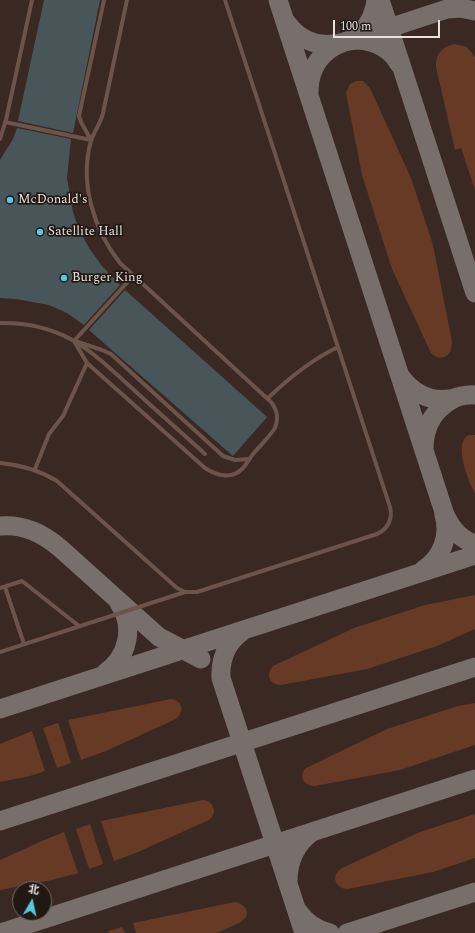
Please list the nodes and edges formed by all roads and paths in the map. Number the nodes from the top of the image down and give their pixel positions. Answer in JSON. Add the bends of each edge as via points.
{"nodes":[{"id":1,"x":32,"y":0,"type":"edge"},
{"id":2,"x":104,"y":0,"type":"edge"},
{"id":3,"x":127,"y":0,"type":"edge"},
{"id":4,"x":225,"y":0,"type":"edge"},
{"id":5,"x":5,"y":122,"type":"junction"},
{"id":6,"x":0,"y":139,"type":"edge"},
{"id":7,"x":91,"y":140,"type":"junction"},
{"id":8,"x":133,"y":276,"type":"junction"},
{"id":9,"x":0,"y":323,"type":"edge"},
{"id":10,"x":74,"y":341,"type":"junction"},
{"id":11,"x":338,"y":347,"type":"junction"},
{"id":12,"x":87,"y":363,"type":"junction"},
{"id":13,"x":268,"y":398,"type":"junction"},
{"id":14,"x":205,"y":454,"type":"dead end"},
{"id":15,"x":249,"y":459,"type":"junction"},
{"id":16,"x":0,"y":463,"type":"edge"},
{"id":17,"x":35,"y":469,"type":"junction"},
{"id":18,"x":5,"y":587,"type":"junction"},
{"id":19,"x":0,"y":588,"type":"edge"},
{"id":20,"x":185,"y":592,"type":"junction"},
{"id":21,"x":79,"y":626,"type":"junction"},
{"id":22,"x":24,"y":644,"type":"junction"},
{"id":23,"x":0,"y":652,"type":"edge"}],
"edges":[{"from":1,"to":5,"type":"lane"},
{"from":2,"to":7,"type":"lane","via":[[79,116]]},
{"from":3,"to":7,"type":"lane","via":[[103,114]]},
{"from":4,"to":11,"type":"lane"},
{"from":5,"to":6,"type":"lane"},
{"from":5,"to":7,"type":"lane"},
{"from":7,"to":8,"type":"lane","via":[[88,170],[92,210],[106,244]]},
{"from":8,"to":10,"type":"lane"},
{"from":8,"to":13,"type":"lane"},
{"from":9,"to":10,"type":"lane","via":[[32,325],[56,332]]},
{"from":10,"to":12,"type":"lane"},
{"from":10,"to":14,"type":"lane","via":[[94,354]]},
{"from":10,"to":15,"type":"lane","via":[[112,354],[223,456],[235,460]]},
{"from":11,"to":13,"type":"lane","via":[[305,366]]},
{"from":11,"to":20,"type":"lane","via":[[390,507],[391,517],[388,526],[377,534],[197,592]]},
{"from":12,"to":15,"type":"lane","via":[[211,472],[230,476],[242,469]]},
{"from":12,"to":17,"type":"lane","via":[[63,416],[46,439]]},
{"from":13,"to":15,"type":"lane","via":[[277,412],[277,423]]},
{"from":16,"to":17,"type":"lane"},
{"from":17,"to":20,"type":"lane","via":[[58,480],[177,588]]},
{"from":18,"to":19,"type":"lane"},
{"from":18,"to":21,"type":"lane","via":[[22,581]]},
{"from":18,"to":22,"type":"lane"},
{"from":20,"to":21,"type":"lane"},
{"from":21,"to":22,"type":"lane"},
{"from":22,"to":23,"type":"lane"}]}
